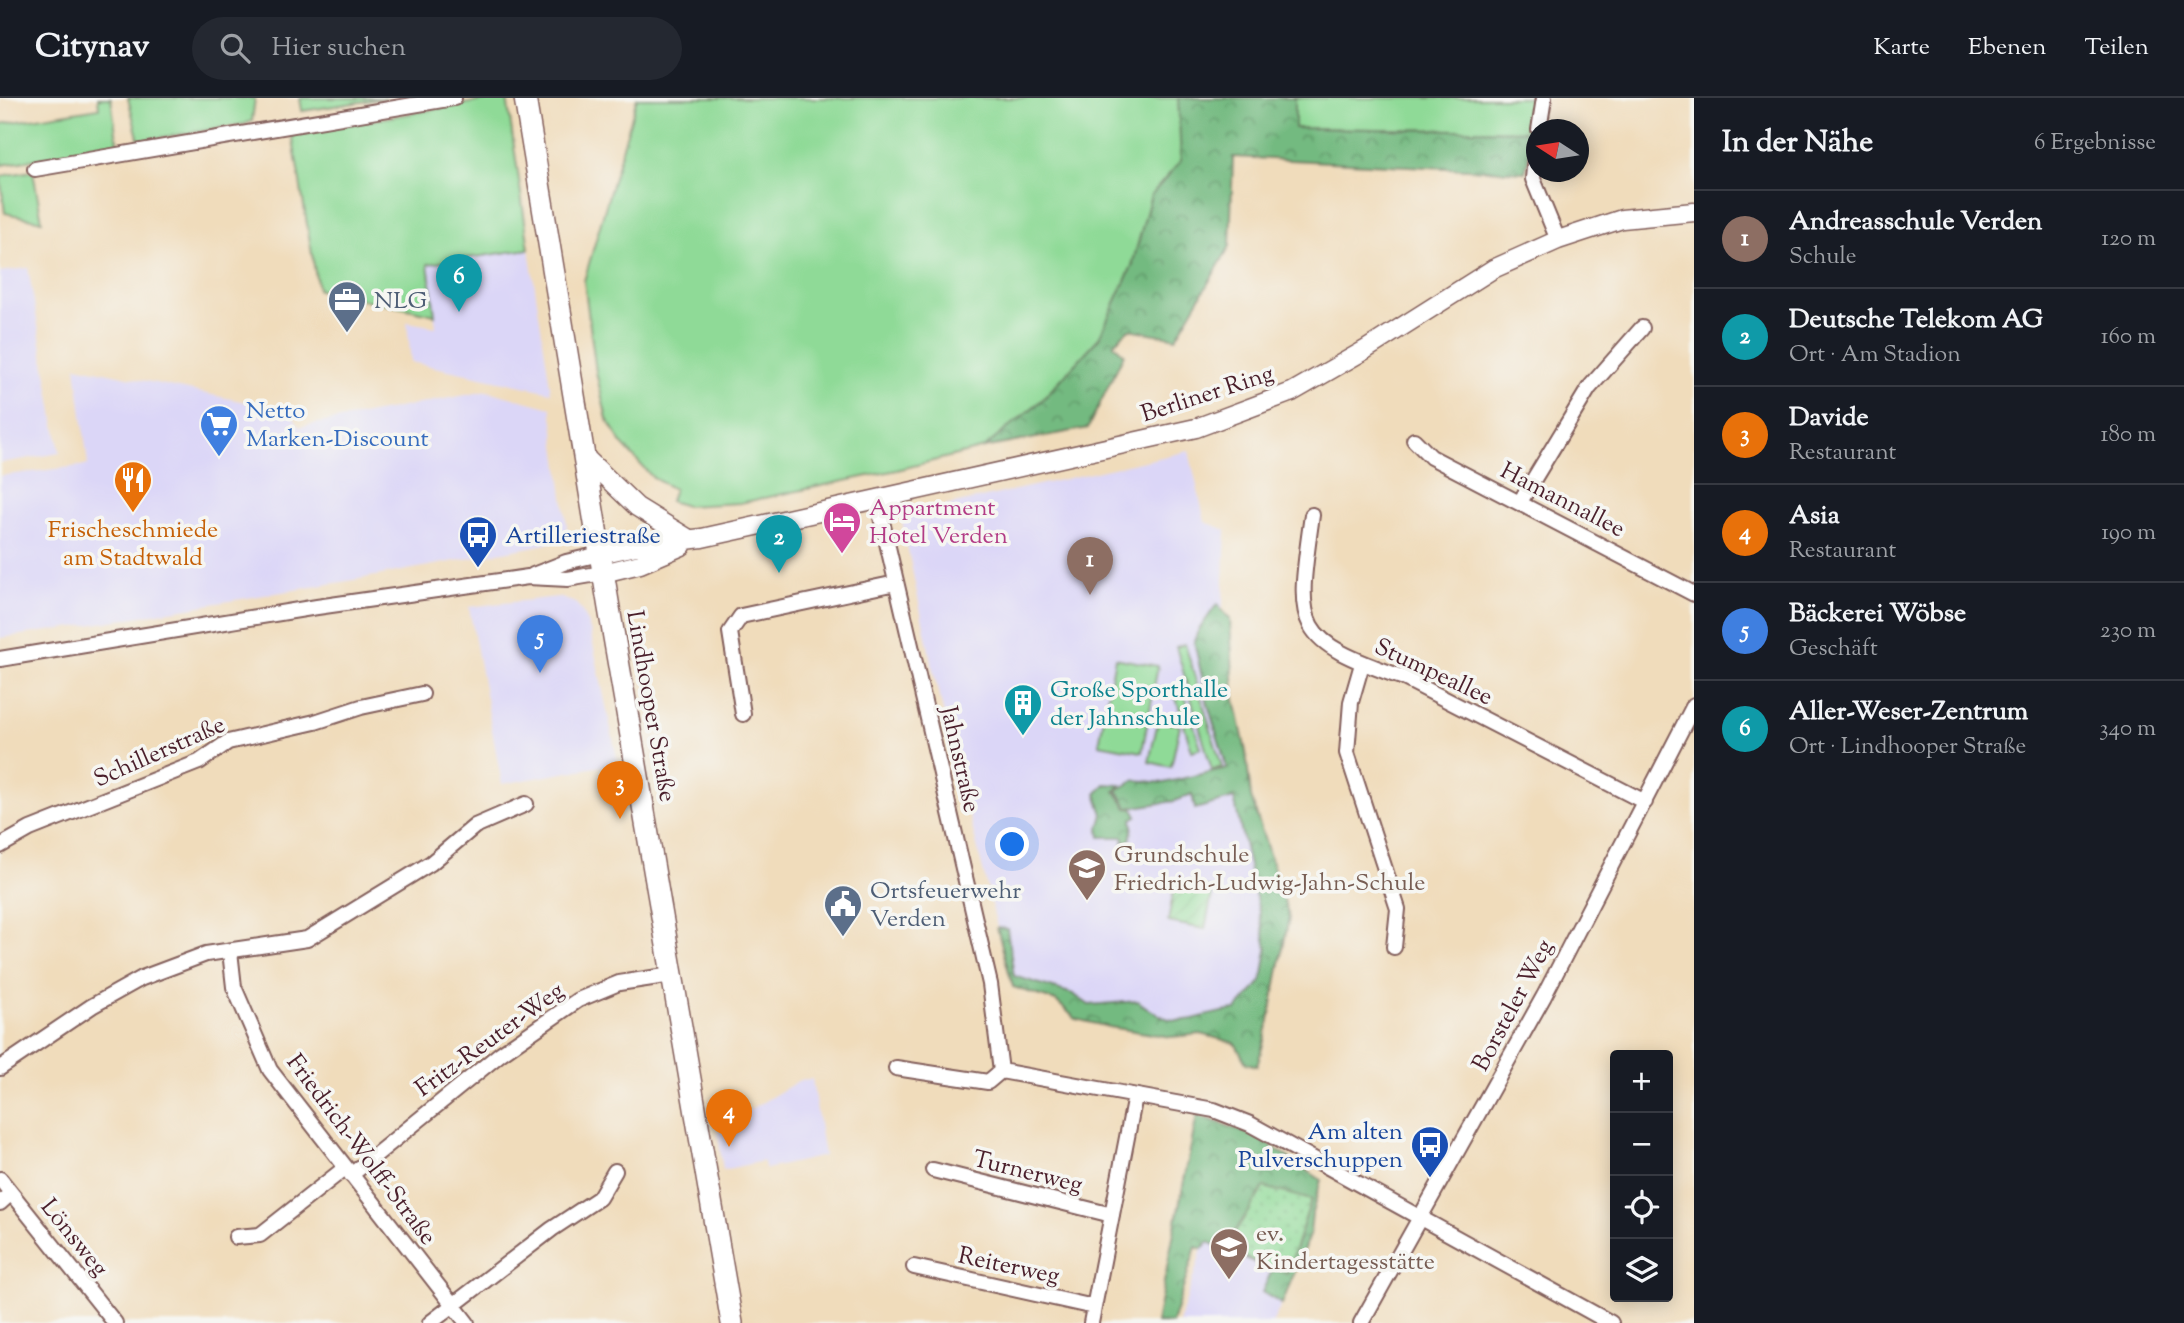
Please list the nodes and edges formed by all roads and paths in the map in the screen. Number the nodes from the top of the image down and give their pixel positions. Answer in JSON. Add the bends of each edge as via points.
{"nodes":[{"id":1,"x":454,"y":98,"type":"edge"},
{"id":2,"x":525,"y":98,"type":"edge"},
{"id":3,"x":1544,"y":98,"type":"edge"},
{"id":4,"x":1541,"y":119,"type":"edge"},
{"id":5,"x":35,"y":169,"type":"dead end"},
{"id":6,"x":1534,"y":182,"type":"edge"},
{"id":7,"x":1694,"y":212,"type":"edge"},
{"id":8,"x":1558,"y":240,"type":"junction"},
{"id":9,"x":1642,"y":327,"type":"dead end"},
{"id":10,"x":1415,"y":440,"type":"dead end"},
{"id":11,"x":586,"y":458,"type":"junction"},
{"id":12,"x":877,"y":500,"type":"junction"},
{"id":13,"x":1520,"y":502,"type":"junction"},
{"id":14,"x":1312,"y":516,"type":"dead end"},
{"id":15,"x":696,"y":538,"type":"junction"},
{"id":16,"x":601,"y":563,"type":"junction"},
{"id":17,"x":896,"y":583,"type":"junction"},
{"id":18,"x":1694,"y":594,"type":"edge"},
{"id":19,"x":0,"y":659,"type":"edge"},
{"id":20,"x":1363,"y":664,"type":"junction"},
{"id":21,"x":422,"y":694,"type":"dead end"},
{"id":22,"x":1694,"y":705,"type":"edge"},
{"id":23,"x":743,"y":714,"type":"dead end"},
{"id":24,"x":1645,"y":802,"type":"junction"},
{"id":25,"x":526,"y":804,"type":"dead end"},
{"id":26,"x":0,"y":846,"type":"edge"},
{"id":27,"x":1394,"y":947,"type":"dead end"},
{"id":28,"x":230,"y":951,"type":"junction"},
{"id":29,"x":672,"y":975,"type":"junction"},
{"id":30,"x":0,"y":1068,"type":"edge"},
{"id":31,"x":896,"y":1068,"type":"dead end"},
{"id":32,"x":1001,"y":1071,"type":"junction"},
{"id":33,"x":1135,"y":1096,"type":"junction"},
{"id":34,"x":933,"y":1170,"type":"dead end"},
{"id":35,"x":615,"y":1171,"type":"dead end"},
{"id":36,"x":348,"y":1172,"type":"junction"},
{"id":37,"x":0,"y":1179,"type":"edge"},
{"id":38,"x":6,"y":1198,"type":"edge"},
{"id":39,"x":1112,"y":1215,"type":"junction"},
{"id":40,"x":1421,"y":1217,"type":"junction"},
{"id":41,"x":236,"y":1237,"type":"dead end"},
{"id":42,"x":914,"y":1267,"type":"dead end"},
{"id":43,"x":454,"y":1306,"type":"junction"},
{"id":44,"x":1094,"y":1307,"type":"junction"},
{"id":45,"x":115,"y":1323,"type":"edge"},
{"id":46,"x":430,"y":1323,"type":"edge"},
{"id":47,"x":467,"y":1323,"type":"edge"},
{"id":48,"x":732,"y":1323,"type":"edge"},
{"id":49,"x":1091,"y":1323,"type":"edge"},
{"id":50,"x":1361,"y":1323,"type":"edge"},
{"id":51,"x":1611,"y":1323,"type":"edge"}],
"edges":[{"from":1,"to":5,"type":"street"},
{"from":2,"to":11,"type":"main road","name":"Lindhooper Straße"},
{"from":3,"to":4,"type":"street"},
{"from":6,"to":8,"type":"street"},
{"from":7,"to":8,"type":"street","name":"Berliner Ring","via":[[1622,219]]},
{"from":8,"to":12,"type":"street","name":"Berliner Ring","via":[[1493,269],[1292,391],[1196,428]]},
{"from":9,"to":13,"type":"street","via":[[1589,388]]},
{"from":10,"to":13,"type":"street","name":"Hamannallee","via":[[1431,457]]},
{"from":11,"to":15,"type":"street","via":[[637,507]]},
{"from":11,"to":16,"type":"main road","name":"Lindhooper Straße"},
{"from":12,"to":15,"type":"street","name":"Berliner Ring"},
{"from":12,"to":17,"type":"street","name":"Jahnstraße"},
{"from":13,"to":18,"type":"street","name":"Hamannallee"},
{"from":14,"to":20,"type":"street","name":"Stumpeallee","via":[[1303,580],[1306,620],[1323,642]]},
{"from":15,"to":16,"type":"street","name":"Berliner Ring","via":[[636,546]]},
{"from":16,"to":19,"type":"street","via":[[566,562],[528,577]]},
{"from":16,"to":29,"type":"main road","name":"Lindhooper Straße"},
{"from":17,"to":23,"type":"street","via":[[741,616],[730,632]]},
{"from":17,"to":32,"type":"street","name":"Jahnstraße","via":[[990,984]]},
{"from":20,"to":24,"type":"street","name":"Stumpeallee","via":[[1404,678]]},
{"from":20,"to":27,"type":"street","via":[[1351,702],[1347,753],[1398,909]]},
{"from":21,"to":26,"type":"street","name":"Schillerstraße","via":[[228,742],[199,762],[30,829]]},
{"from":22,"to":24,"type":"street","name":"Borsteler Weg"},
{"from":24,"to":40,"type":"street","name":"Borsteler Weg"},
{"from":25,"to":28,"type":"street","via":[[475,826],[431,863],[307,939]]},
{"from":28,"to":30,"type":"street","via":[[206,954],[142,978]]},
{"from":28,"to":36,"type":"street","name":"Friedrich-Wolff-Straße","via":[[234,986],[270,1070]]},
{"from":29,"to":36,"type":"street","name":"Fritz-Reuter-Weg","via":[[619,983],[578,1000]]},
{"from":29,"to":48,"type":"main road","name":"Lindhooper Straße"},
{"from":31,"to":32,"type":"street","via":[[988,1082]]},
{"from":32,"to":33,"type":"street"},
{"from":33,"to":39,"type":"street"},
{"from":33,"to":40,"type":"street","via":[[1214,1110],[1250,1124]]},
{"from":34,"to":39,"type":"street","name":"Turnerweg"},
{"from":35,"to":43,"type":"street","via":[[598,1198]]},
{"from":36,"to":41,"type":"street","name":"Fritz-Reuter-Weg","via":[[260,1235]]},
{"from":36,"to":43,"type":"street","name":"Friedrich-Wolff-Straße"},
{"from":37,"to":38,"type":"street","name":"Lönsweg"},
{"from":38,"to":45,"type":"street","name":"Lönsweg"},
{"from":39,"to":44,"type":"street"},
{"from":40,"to":50,"type":"street","name":"Borsteler Weg"},
{"from":40,"to":51,"type":"street"},
{"from":42,"to":44,"type":"street","name":"Reiterweg"},
{"from":43,"to":46,"type":"street"},
{"from":43,"to":47,"type":"street","name":"Friedrich-Wolff-Straße"},
{"from":44,"to":49,"type":"street"}]}
